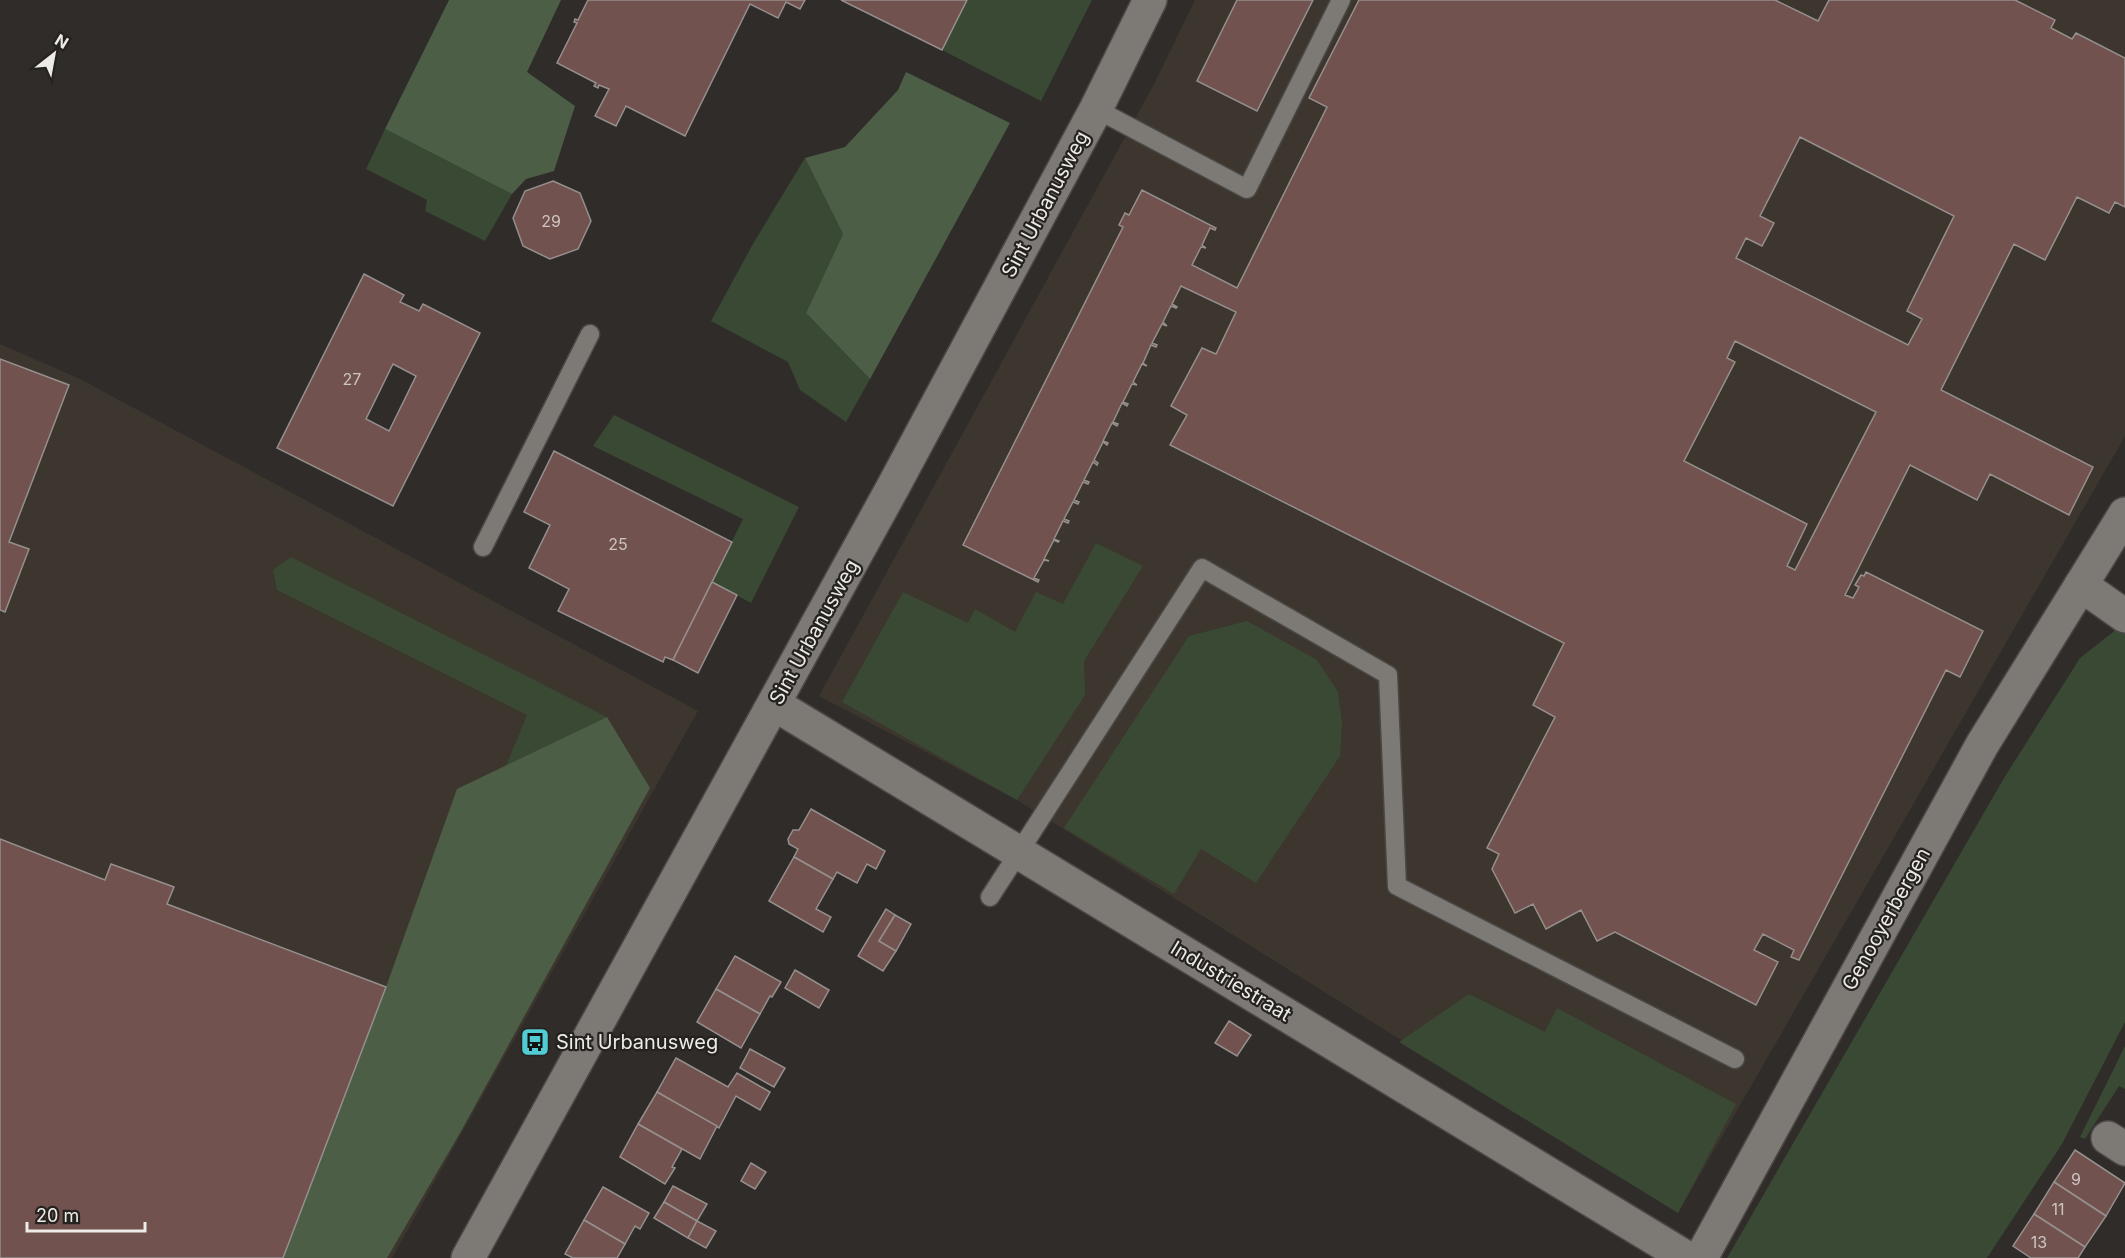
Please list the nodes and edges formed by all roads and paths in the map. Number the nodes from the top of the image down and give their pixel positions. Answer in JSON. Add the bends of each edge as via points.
{"nodes":[{"id":1,"x":1150,"y":0,"type":"edge"},
{"id":2,"x":1341,"y":0,"type":"edge"},
{"id":3,"x":1096,"y":109,"type":"junction"},
{"id":4,"x":590,"y":334,"type":"dead end"},
{"id":5,"x":2125,"y":514,"type":"edge"},
{"id":6,"x":483,"y":547,"type":"dead end"},
{"id":7,"x":2081,"y":585,"type":"junction"},
{"id":8,"x":2125,"y":616,"type":"edge"},
{"id":9,"x":774,"y":705,"type":"junction"},
{"id":10,"x":1018,"y":851,"type":"junction"},
{"id":11,"x":990,"y":897,"type":"dead end"},
{"id":12,"x":1735,"y":1059,"type":"dead end"},
{"id":13,"x":468,"y":1258,"type":"edge"},
{"id":14,"x":1687,"y":1258,"type":"edge"},
{"id":15,"x":1701,"y":1258,"type":"edge"}],
"edges":[{"from":1,"to":3,"type":"street","name":"Sint Urbanusweg"},
{"from":2,"to":3,"type":"lane","via":[[1247,189]]},
{"from":3,"to":9,"type":"street","name":"Sint Urbanusweg"},
{"from":4,"to":6,"type":"lane"},
{"from":5,"to":7,"type":"street","name":"Genooyerbergen"},
{"from":7,"to":8,"type":"street"},
{"from":7,"to":15,"type":"street","name":"Genooyerbergen","via":[[1982,745]]},
{"from":9,"to":10,"type":"street","name":"Industriestraat"},
{"from":9,"to":13,"type":"street","name":"Sint Urbanusweg"},
{"from":10,"to":11,"type":"lane"},
{"from":10,"to":12,"type":"lane","via":[[1202,568],[1388,675],[1397,886]]},
{"from":10,"to":14,"type":"street","name":"Industriestraat"}]}
